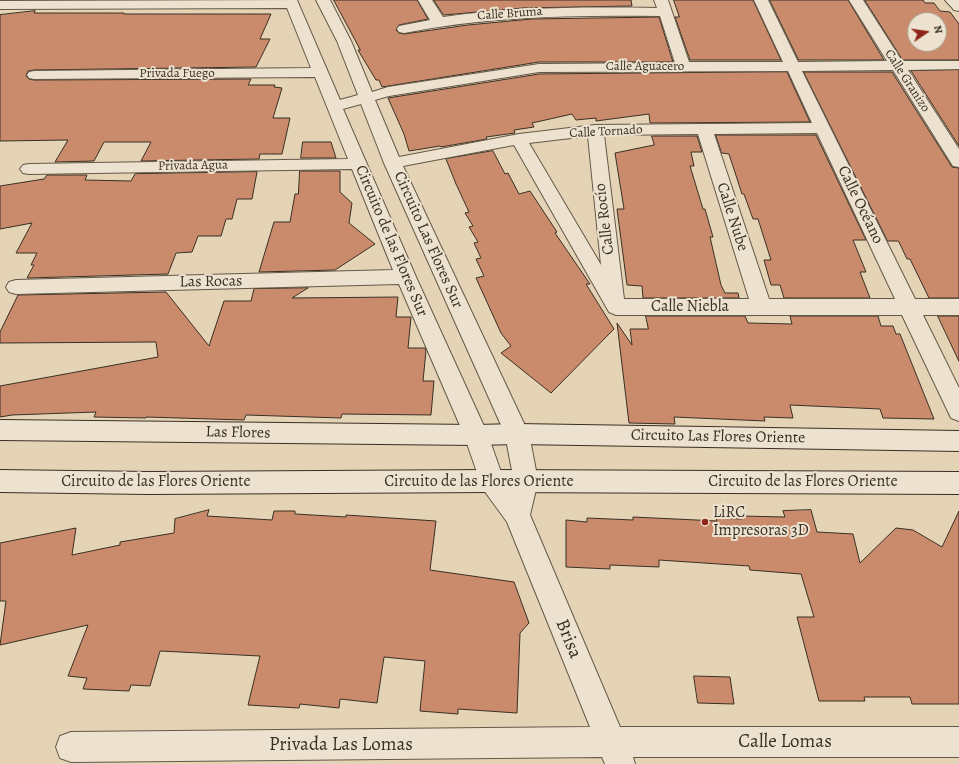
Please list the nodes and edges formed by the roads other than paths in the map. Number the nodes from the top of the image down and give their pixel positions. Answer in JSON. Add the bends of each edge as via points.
{"nodes":[{"id":1,"x":322,"y":0,"type":"edge"},
{"id":2,"x":425,"y":0,"type":"edge"},
{"id":3,"x":761,"y":0,"type":"edge"},
{"id":4,"x":856,"y":0,"type":"edge"},
{"id":5,"x":952,"y":0,"type":"edge"},
{"id":6,"x":291,"y":2,"type":"edge"},
{"id":7,"x":0,"y":5,"type":"edge"},
{"id":8,"x":569,"y":5,"type":"edge"},
{"id":9,"x":663,"y":6,"type":"edge"},
{"id":10,"x":959,"y":7,"type":"edge"},
{"id":11,"x":438,"y":21,"type":"junction"},
{"id":12,"x":404,"y":29,"type":"dead end"},
{"id":13,"x":896,"y":64,"type":"junction"},
{"id":14,"x":959,"y":65,"type":"edge"},
{"id":15,"x":683,"y":66,"type":"junction"},
{"id":16,"x":794,"y":66,"type":"junction"},
{"id":17,"x":320,"y":72,"type":"junction"},
{"id":18,"x":34,"y":75,"type":"dead end"},
{"id":19,"x":368,"y":98,"type":"junction"},
{"id":20,"x":335,"y":106,"type":"junction"},
{"id":21,"x":704,"y":128,"type":"junction"},
{"id":22,"x":822,"y":128,"type":"junction"},
{"id":23,"x":595,"y":130,"type":"junction"},
{"id":24,"x":519,"y":139,"type":"junction"},
{"id":25,"x":959,"y":162,"type":"edge"},
{"id":26,"x":393,"y":163,"type":"junction"},
{"id":27,"x":358,"y":164,"type":"junction"},
{"id":28,"x":29,"y":169,"type":"dead end"},
{"id":29,"x":406,"y":277,"type":"junction"},
{"id":30,"x":16,"y":287,"type":"dead end"},
{"id":31,"x":761,"y":306,"type":"junction"},
{"id":32,"x":616,"y":307,"type":"junction"},
{"id":33,"x":959,"y":307,"type":"edge"},
{"id":34,"x":910,"y":308,"type":"junction"},
{"id":35,"x":959,"y":411,"type":"edge"},
{"id":36,"x":0,"y":430,"type":"edge"},
{"id":37,"x":517,"y":434,"type":"junction"},
{"id":38,"x":476,"y":436,"type":"junction"},
{"id":39,"x":959,"y":441,"type":"edge"},
{"id":40,"x":0,"y":481,"type":"edge"},
{"id":41,"x":492,"y":481,"type":"junction"},
{"id":42,"x":526,"y":481,"type":"junction"},
{"id":43,"x":959,"y":483,"type":"edge"},
{"id":44,"x":517,"y":515,"type":"junction"},
{"id":45,"x":959,"y":742,"type":"edge"},
{"id":46,"x":71,"y":747,"type":"dead end"},
{"id":47,"x":615,"y":753,"type":"edge"}],
"edges":[{"from":1,"to":19,"type":"street","name":"Circuito Las Flores Sur","via":[[344,40]]},
{"from":2,"to":11,"type":"street"},
{"from":3,"to":16,"type":"street","name":"Calle Océano"},
{"from":4,"to":13,"type":"street","name":"Calle Granizo"},
{"from":5,"to":10,"type":"street"},
{"from":6,"to":7,"type":"street"},
{"from":6,"to":17,"type":"street","name":"Circuito de las Flores Sur"},
{"from":8,"to":9,"type":"street","name":"Calle Bruma"},
{"from":8,"to":11,"type":"street","name":"Calle Bruma","via":[[478,12]]},
{"from":9,"to":15,"type":"street"},
{"from":11,"to":12,"type":"street","name":"Calle Bruma"},
{"from":13,"to":14,"type":"street","name":"Calle Aguacero"},
{"from":13,"to":16,"type":"street","name":"Calle Aguacero"},
{"from":13,"to":25,"type":"street","name":"Calle Granizo"},
{"from":15,"to":16,"type":"street","name":"Calle Aguacero"},
{"from":15,"to":19,"type":"street","name":"Calle Aguacero","via":[[540,68],[388,92]]},
{"from":16,"to":22,"type":"street","name":"Calle Océano"},
{"from":17,"to":18,"type":"street","name":"Privada Fuego"},
{"from":17,"to":20,"type":"street","name":"Circuito de las Flores Sur"},
{"from":19,"to":20,"type":"street","name":"Calle Aguacero"},
{"from":19,"to":26,"type":"street","name":"Circuito Las Flores Sur"},
{"from":20,"to":27,"type":"street","name":"Circuito de las Flores Sur"},
{"from":21,"to":22,"type":"street","name":"Calle Tornado"},
{"from":21,"to":23,"type":"street","name":"Calle Tornado"},
{"from":21,"to":31,"type":"street","name":"Calle Nube"},
{"from":22,"to":34,"type":"street","name":"Calle Océano"},
{"from":23,"to":24,"type":"street","name":"Calle Tornado"},
{"from":23,"to":32,"type":"street","name":"Calle Rocío"},
{"from":24,"to":26,"type":"street","name":"Calle Tornado"},
{"from":24,"to":32,"type":"street"},
{"from":26,"to":37,"type":"street","name":"Circuito Las Flores Sur"},
{"from":27,"to":28,"type":"street","name":"Privada Agua"},
{"from":27,"to":29,"type":"street","name":"Circuito de las Flores Sur"},
{"from":29,"to":30,"type":"street","name":"Las Rocas"},
{"from":29,"to":38,"type":"street","name":"Circuito de las Flores Sur"},
{"from":31,"to":32,"type":"street","name":"Calle Niebla"},
{"from":31,"to":34,"type":"street","name":"Calle Niebla"},
{"from":33,"to":34,"type":"street","name":"Calle Niebla"},
{"from":34,"to":35,"type":"street","name":"Calle Océano"},
{"from":36,"to":38,"type":"street","name":"Las Flores"},
{"from":37,"to":38,"type":"street","name":"Circuito Las Flores Oriente"},
{"from":37,"to":39,"type":"street","name":"Circuito Las Flores Oriente"},
{"from":37,"to":42,"type":"street","name":"Circuito Las Flores Sur"},
{"from":38,"to":41,"type":"street","name":"Circuito de las Flores Sur"},
{"from":40,"to":41,"type":"street","name":"Circuito de las Flores Oriente"},
{"from":41,"to":42,"type":"street","name":"Circuito de las Flores Oriente"},
{"from":41,"to":44,"type":"street","name":"Brisa"},
{"from":42,"to":43,"type":"street","name":"Circuito de las Flores Oriente"},
{"from":42,"to":44,"type":"street"},
{"from":44,"to":47,"type":"street","name":"Brisa"},
{"from":45,"to":47,"type":"street","name":"Calle Lomas"},
{"from":46,"to":47,"type":"street","name":"Privada Las Lomas"}]}
